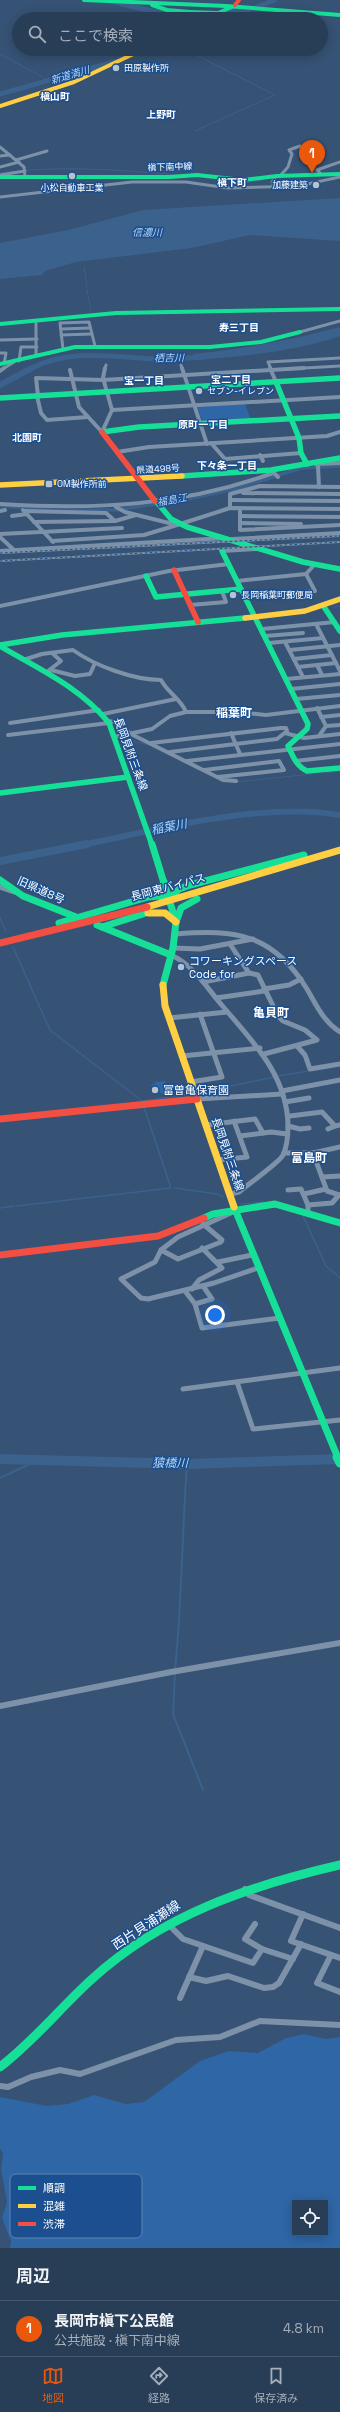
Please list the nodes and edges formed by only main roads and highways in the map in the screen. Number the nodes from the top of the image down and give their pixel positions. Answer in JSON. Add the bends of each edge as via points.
{"nodes":[{"id":1,"x":84,"y":0,"type":"edge"},
{"id":2,"x":101,"y":0,"type":"edge"},
{"id":3,"x":121,"y":0,"type":"edge"},
{"id":4,"x":148,"y":3,"type":"dead end"},
{"id":5,"x":235,"y":4,"type":"edge"},
{"id":6,"x":174,"y":12,"type":"edge"},
{"id":7,"x":220,"y":12,"type":"edge"},
{"id":8,"x":314,"y":12,"type":"edge"},
{"id":9,"x":328,"y":13,"type":"edge"},
{"id":10,"x":340,"y":14,"type":"edge"},
{"id":11,"x":131,"y":56,"type":"edge"},
{"id":12,"x":0,"y":108,"type":"edge"},
{"id":13,"x":340,"y":174,"type":"edge"},
{"id":14,"x":0,"y":176,"type":"edge"},
{"id":15,"x":340,"y":309,"type":"edge"},
{"id":16,"x":0,"y":324,"type":"edge"},
{"id":17,"x":300,"y":332,"type":"road end"},
{"id":18,"x":1,"y":366,"type":"edge"},
{"id":19,"x":340,"y":378,"type":"edge"},
{"id":20,"x":276,"y":382,"type":"junction"},
{"id":21,"x":0,"y":398,"type":"edge"},
{"id":22,"x":340,"y":416,"type":"edge"},
{"id":23,"x":291,"y":419,"type":"junction"},
{"id":24,"x":340,"y":458,"type":"edge"},
{"id":25,"x":307,"y":464,"type":"junction"},
{"id":26,"x":140,"y":478,"type":"junction"},
{"id":27,"x":0,"y":485,"type":"edge"},
{"id":28,"x":222,"y":551,"type":"road end"},
{"id":29,"x":340,"y":569,"type":"edge"},
{"id":30,"x":174,"y":570,"type":"road end"},
{"id":31,"x":146,"y":576,"type":"road end"},
{"id":32,"x":241,"y":589,"type":"junction"},
{"id":33,"x":186,"y":594,"type":"junction"},
{"id":34,"x":340,"y":599,"type":"edge"},
{"id":35,"x":324,"y":607,"type":"junction"},
{"id":36,"x":254,"y":616,"type":"junction"},
{"id":37,"x":198,"y":622,"type":"junction"},
{"id":38,"x":340,"y":631,"type":"edge"},
{"id":39,"x":0,"y":645,"type":"edge"},
{"id":40,"x":340,"y":768,"type":"edge"},
{"id":41,"x":128,"y":777,"type":"junction"},
{"id":42,"x":0,"y":793,"type":"edge"},
{"id":43,"x":340,"y":846,"type":"edge"},
{"id":44,"x":340,"y":851,"type":"edge"},
{"id":45,"x":0,"y":880,"type":"edge"},
{"id":46,"x":164,"y":880,"type":"junction"},
{"id":47,"x":189,"y":891,"type":"junction"},
{"id":48,"x":170,"y":899,"type":"junction"},
{"id":49,"x":197,"y":899,"type":"junction"},
{"id":50,"x":137,"y":900,"type":"junction"},
{"id":51,"x":145,"y":914,"type":"junction"},
{"id":52,"x":176,"y":922,"type":"junction"},
{"id":53,"x":4,"y":941,"type":"edge"},
{"id":54,"x":171,"y":955,"type":"junction"},
{"id":55,"x":197,"y":1099,"type":"junction"},
{"id":56,"x":0,"y":1119,"type":"edge"},
{"id":57,"x":235,"y":1210,"type":"junction"},
{"id":58,"x":340,"y":1223,"type":"edge"},
{"id":59,"x":0,"y":1255,"type":"edge"},
{"id":60,"x":340,"y":1463,"type":"edge"},
{"id":61,"x":340,"y":1865,"type":"edge"},
{"id":62,"x":0,"y":2067,"type":"edge"}],
"edges":[{"from":1,"to":2,"type":"main road"},
{"from":2,"to":3,"type":"main road"},
{"from":3,"to":8,"type":"main road"},
{"from":4,"to":6,"type":"main road"},
{"from":5,"to":7,"type":"main road"},
{"from":9,"to":10,"type":"main road"},
{"from":11,"to":12,"type":"main road","via":[[117,64]]},
{"from":13,"to":14,"type":"main road","name":"槇下南中線","via":[[242,180],[197,175]]},
{"from":15,"to":16,"type":"main road","via":[[128,312]]},
{"from":17,"to":18,"type":"main road","via":[[261,342],[210,347],[156,349],[95,346],[63,349]]},
{"from":19,"to":20,"type":"main road"},
{"from":20,"to":21,"type":"main road"},
{"from":20,"to":23,"type":"main road"},
{"from":22,"to":23,"type":"main road"},
{"from":23,"to":25,"type":"main road","via":[[299,438],[300,453]]},
{"from":23,"to":26,"type":"main road","via":[[139,427],[102,432]]},
{"from":24,"to":25,"type":"main road","name":"県道498号","via":[[317,465]]},
{"from":25,"to":26,"type":"main road","name":"県道498号","via":[[275,474]]},
{"from":26,"to":27,"type":"main road","name":"県道498号"},
{"from":26,"to":29,"type":"main road","via":[[156,502],[178,525],[229,538],[258,549]]},
{"from":28,"to":32,"type":"main road"},
{"from":30,"to":33,"type":"main road"},
{"from":31,"to":33,"type":"main road","via":[[156,596]]},
{"from":32,"to":33,"type":"main road"},
{"from":32,"to":36,"type":"main road"},
{"from":33,"to":37,"type":"main road"},
{"from":34,"to":35,"type":"main road"},
{"from":35,"to":36,"type":"main road"},
{"from":35,"to":38,"type":"main road"},
{"from":36,"to":37,"type":"main road"},
{"from":36,"to":40,"type":"main road","via":[[308,726],[288,746],[299,769],[305,772]]},
{"from":37,"to":39,"type":"main road","via":[[55,636]]},
{"from":39,"to":41,"type":"main road","name":"長岡見附三条線","via":[[23,660],[48,671],[101,712],[109,722]]},
{"from":41,"to":42,"type":"main road"},
{"from":41,"to":46,"type":"main road","name":"長岡見附三条線"},
{"from":43,"to":47,"type":"main road","name":"長岡東バイパス"},
{"from":44,"to":47,"type":"main road","name":"長岡東バイパス"},
{"from":44,"to":49,"type":"main road"},
{"from":45,"to":50,"type":"main road","name":"旧県道8号","via":[[23,896],[75,914]]},
{"from":46,"to":47,"type":"main road","via":[[174,887]]},
{"from":46,"to":48,"type":"main road","name":"長岡見附三条線"},
{"from":46,"to":50,"type":"main road","via":[[159,891]]},
{"from":47,"to":48,"type":"main road","via":[[176,891]]},
{"from":47,"to":53,"type":"main road","name":"長岡東バイパス","via":[[154,904]]},
{"from":48,"to":49,"type":"main road"},
{"from":48,"to":50,"type":"main road","via":[[158,896]]},
{"from":48,"to":51,"type":"main road","via":[[169,904]]},
{"from":48,"to":52,"type":"main road","name":"長岡見附三条線"},
{"from":49,"to":52,"type":"main road","via":[[181,908]]},
{"from":50,"to":53,"type":"main road"},
{"from":51,"to":52,"type":"main road","via":[[165,913]]},
{"from":51,"to":53,"type":"main road"},
{"from":51,"to":54,"type":"main road","via":[[100,926]]},
{"from":52,"to":54,"type":"main road","name":"長岡見附三条線"},
{"from":54,"to":55,"type":"main road","name":"長岡見附三条線","via":[[164,974],[163,988],[169,1018]]},
{"from":55,"to":56,"type":"main road"},
{"from":55,"to":57,"type":"main road","name":"長岡見附三条線"},
{"from":57,"to":58,"type":"main road","via":[[278,1204]]},
{"from":57,"to":59,"type":"main road","via":[[213,1214],[175,1234]]},
{"from":57,"to":60,"type":"main road","name":"長岡見附三条線"},
{"from":61,"to":62,"type":"main road","name":"西片貝浦瀬線","via":[[290,1875],[244,1889],[206,1902],[167,1924],[113,1960],[18,2053]]}]}
